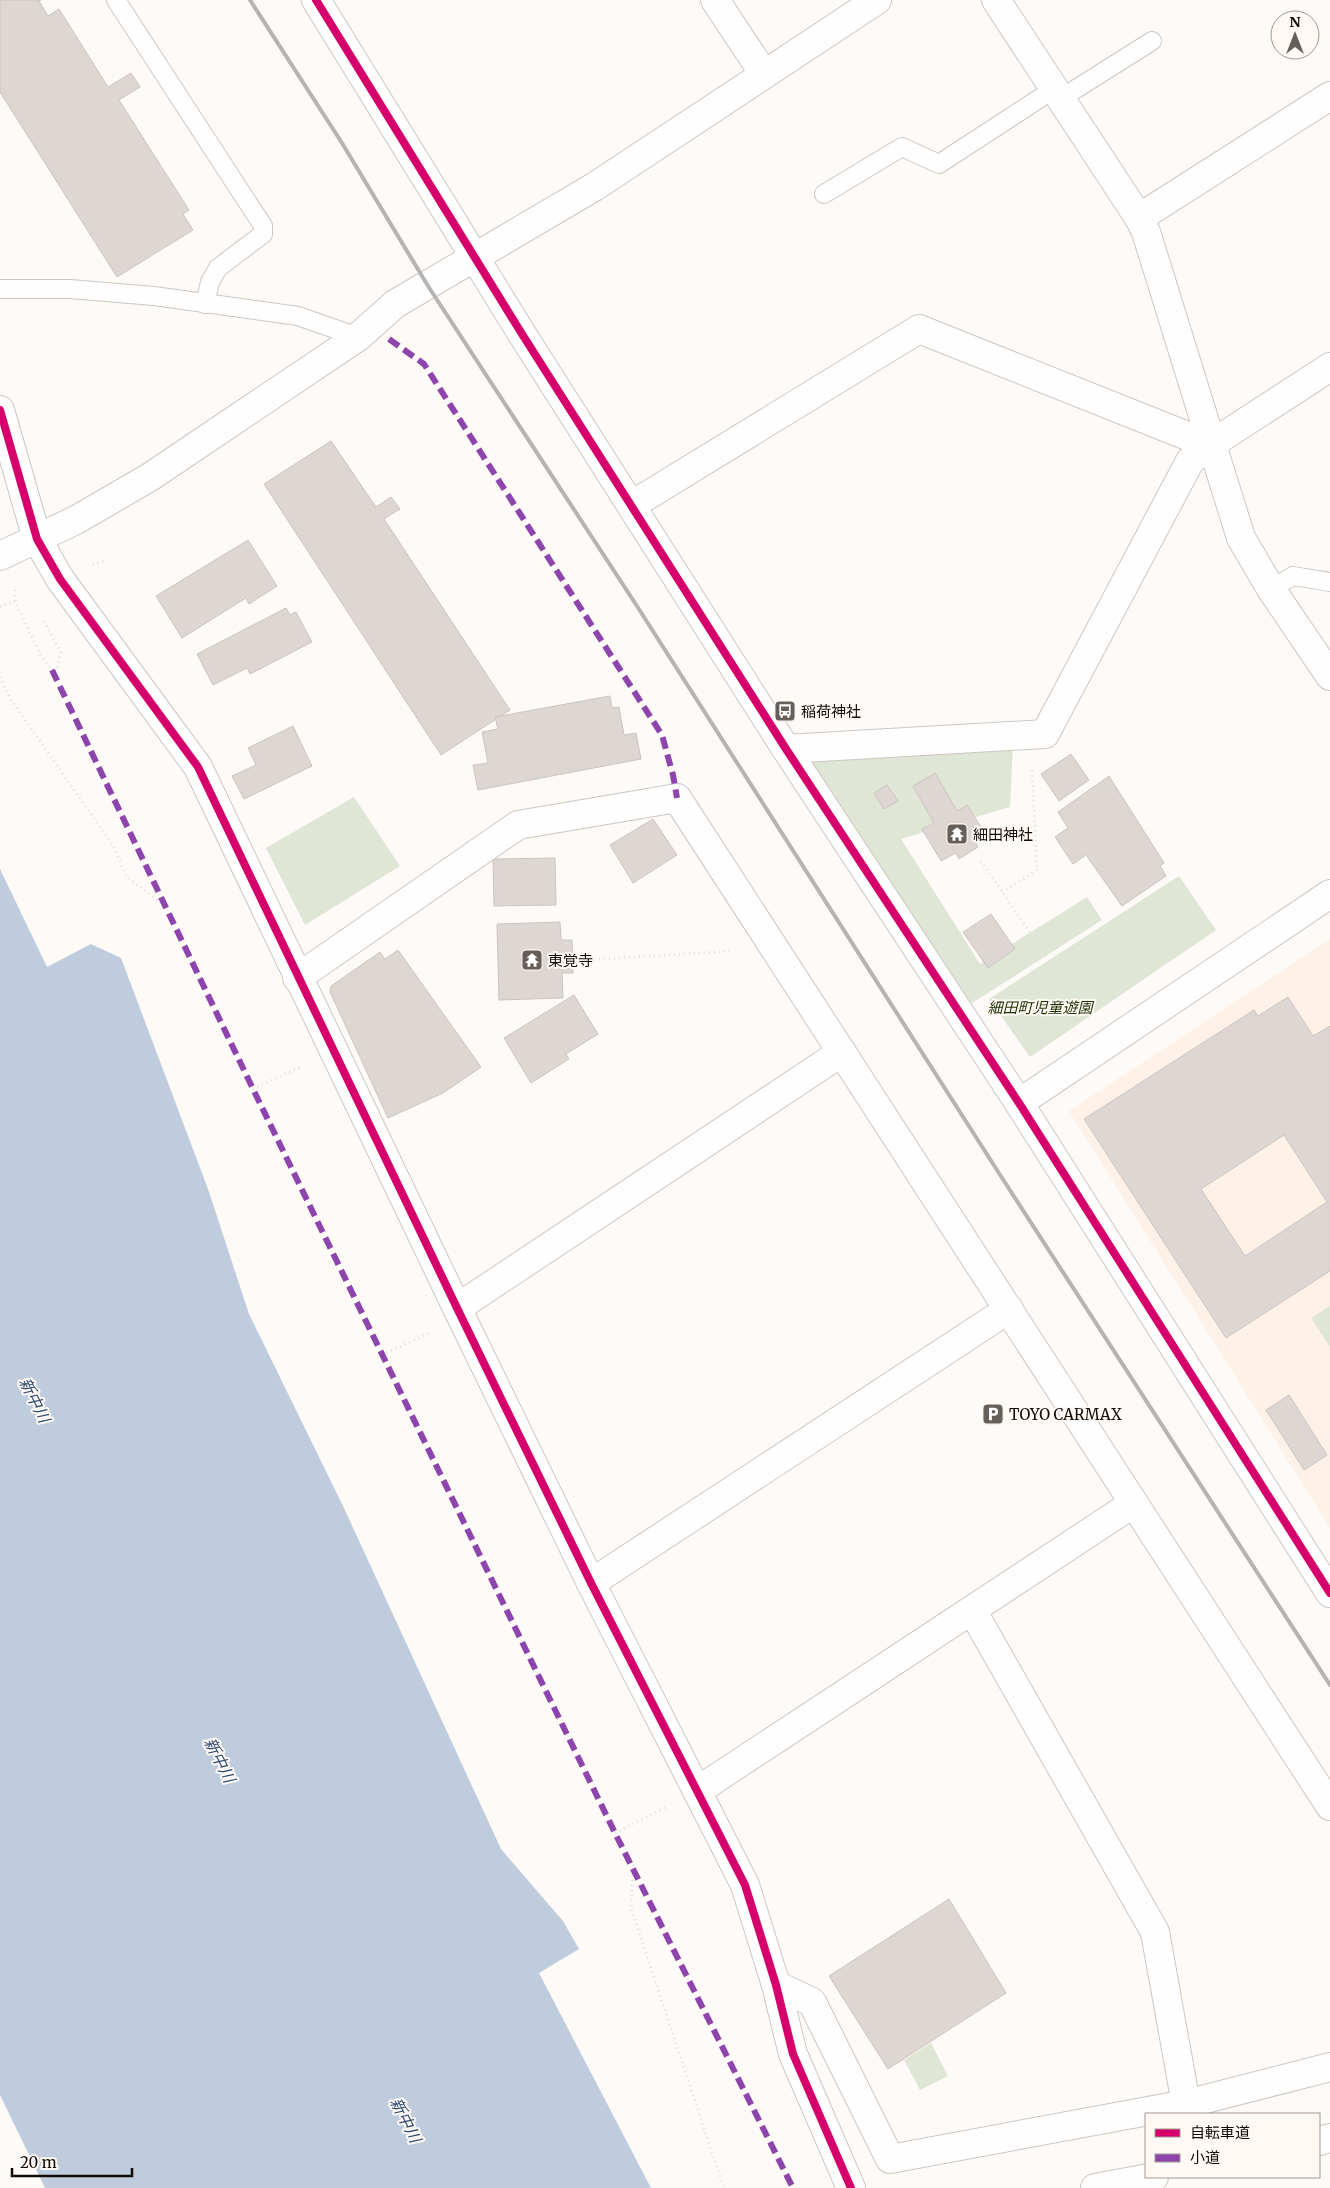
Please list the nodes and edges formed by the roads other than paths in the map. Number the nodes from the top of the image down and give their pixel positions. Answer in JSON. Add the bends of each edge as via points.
{"nodes":[{"id":1,"x":116,"y":0,"type":"edge"},
{"id":2,"x":715,"y":0,"type":"edge"},
{"id":3,"x":877,"y":0,"type":"edge"},
{"id":4,"x":996,"y":0,"type":"edge"},
{"id":5,"x":320,"y":2,"type":"edge"},
{"id":6,"x":1152,"y":41,"type":"dead end"},
{"id":7,"x":764,"y":74,"type":"junction"},
{"id":8,"x":1057,"y":94,"type":"junction"},
{"id":9,"x":1330,"y":96,"type":"edge"},
{"id":10,"x":824,"y":194,"type":"dead end"},
{"id":11,"x":1139,"y":218,"type":"junction"},
{"id":12,"x":476,"y":257,"type":"junction"},
{"id":13,"x":0,"y":288,"type":"edge"},
{"id":14,"x":205,"y":304,"type":"junction"},
{"id":15,"x":358,"y":337,"type":"junction"},
{"id":16,"x":1330,"y":366,"type":"edge"},
{"id":17,"x":0,"y":410,"type":"edge"},
{"id":18,"x":1210,"y":445,"type":"junction"},
{"id":19,"x":632,"y":505,"type":"junction"},
{"id":20,"x":37,"y":539,"type":"junction"},
{"id":21,"x":0,"y":556,"type":"edge"},
{"id":22,"x":1330,"y":582,"type":"edge"},
{"id":23,"x":1271,"y":589,"type":"junction"},
{"id":24,"x":1330,"y":676,"type":"edge"},
{"id":25,"x":786,"y":749,"type":"junction"},
{"id":26,"x":1330,"y":894,"type":"edge"},
{"id":27,"x":297,"y":978,"type":"junction"},
{"id":28,"x":842,"y":1052,"type":"junction"},
{"id":29,"x":1019,"y":1103,"type":"junction"},
{"id":30,"x":457,"y":1308,"type":"junction"},
{"id":31,"x":1009,"y":1309,"type":"junction"},
{"id":32,"x":1134,"y":1503,"type":"junction"},
{"id":33,"x":591,"y":1583,"type":"junction"},
{"id":34,"x":1330,"y":1593,"type":"edge"},
{"id":35,"x":972,"y":1610,"type":"junction"},
{"id":36,"x":697,"y":1791,"type":"junction"},
{"id":37,"x":1330,"y":1806,"type":"edge"},
{"id":38,"x":776,"y":1985,"type":"junction"},
{"id":39,"x":1330,"y":2067,"type":"edge"},
{"id":40,"x":1186,"y":2104,"type":"junction"},
{"id":41,"x":1149,"y":2178,"type":"edge"},
{"id":42,"x":851,"y":2188,"type":"edge"},
{"id":43,"x":1095,"y":2188,"type":"edge"}],
"edges":[{"from":1,"to":14,"type":"lane","via":[[263,226],[263,234],[218,268],[210,282]]},
{"from":2,"to":7,"type":"street"},
{"from":3,"to":7,"type":"street"},
{"from":4,"to":8,"type":"street"},
{"from":5,"to":12,"type":"street"},
{"from":6,"to":8,"type":"lane"},
{"from":7,"to":12,"type":"street","via":[[594,187]]},
{"from":8,"to":10,"type":"lane","via":[[939,164],[902,148]]},
{"from":8,"to":11,"type":"street"},
{"from":9,"to":11,"type":"street"},
{"from":11,"to":18,"type":"street","via":[[1146,232]]},
{"from":12,"to":15,"type":"street","via":[[395,304]]},
{"from":12,"to":19,"type":"street"},
{"from":13,"to":14,"type":"lane","via":[[70,289]]},
{"from":14,"to":15,"type":"lane","via":[[298,316]]},
{"from":15,"to":20,"type":"street","via":[[150,477]]},
{"from":16,"to":18,"type":"street"},
{"from":17,"to":20,"type":"street"},
{"from":18,"to":19,"type":"street","via":[[919,329]]},
{"from":18,"to":23,"type":"street","via":[[1241,538]]},
{"from":18,"to":25,"type":"street","via":[[1190,461],[1045,734]]},
{"from":19,"to":25,"type":"street"},
{"from":20,"to":21,"type":"street"},
{"from":20,"to":27,"type":"street","via":[[60,579],[198,767]]},
{"from":22,"to":23,"type":"lane","via":[[1293,576]]},
{"from":23,"to":24,"type":"street"},
{"from":25,"to":29,"type":"street"},
{"from":26,"to":29,"type":"street"},
{"from":27,"to":28,"type":"street","via":[[518,825],[677,798]]},
{"from":27,"to":30,"type":"street"},
{"from":28,"to":30,"type":"street"},
{"from":28,"to":31,"type":"street"},
{"from":29,"to":34,"type":"street"},
{"from":30,"to":33,"type":"street"},
{"from":31,"to":32,"type":"street"},
{"from":31,"to":33,"type":"street"},
{"from":32,"to":35,"type":"street"},
{"from":32,"to":37,"type":"street"},
{"from":33,"to":36,"type":"street"},
{"from":35,"to":36,"type":"street"},
{"from":35,"to":40,"type":"street","via":[[1155,1932]]},
{"from":36,"to":38,"type":"street","via":[[745,1885]]},
{"from":38,"to":40,"type":"street","via":[[812,2002],[890,2159]]},
{"from":38,"to":42,"type":"street","via":[[793,2054]]},
{"from":39,"to":40,"type":"street"},
{"from":41,"to":43,"type":"street"}]}
